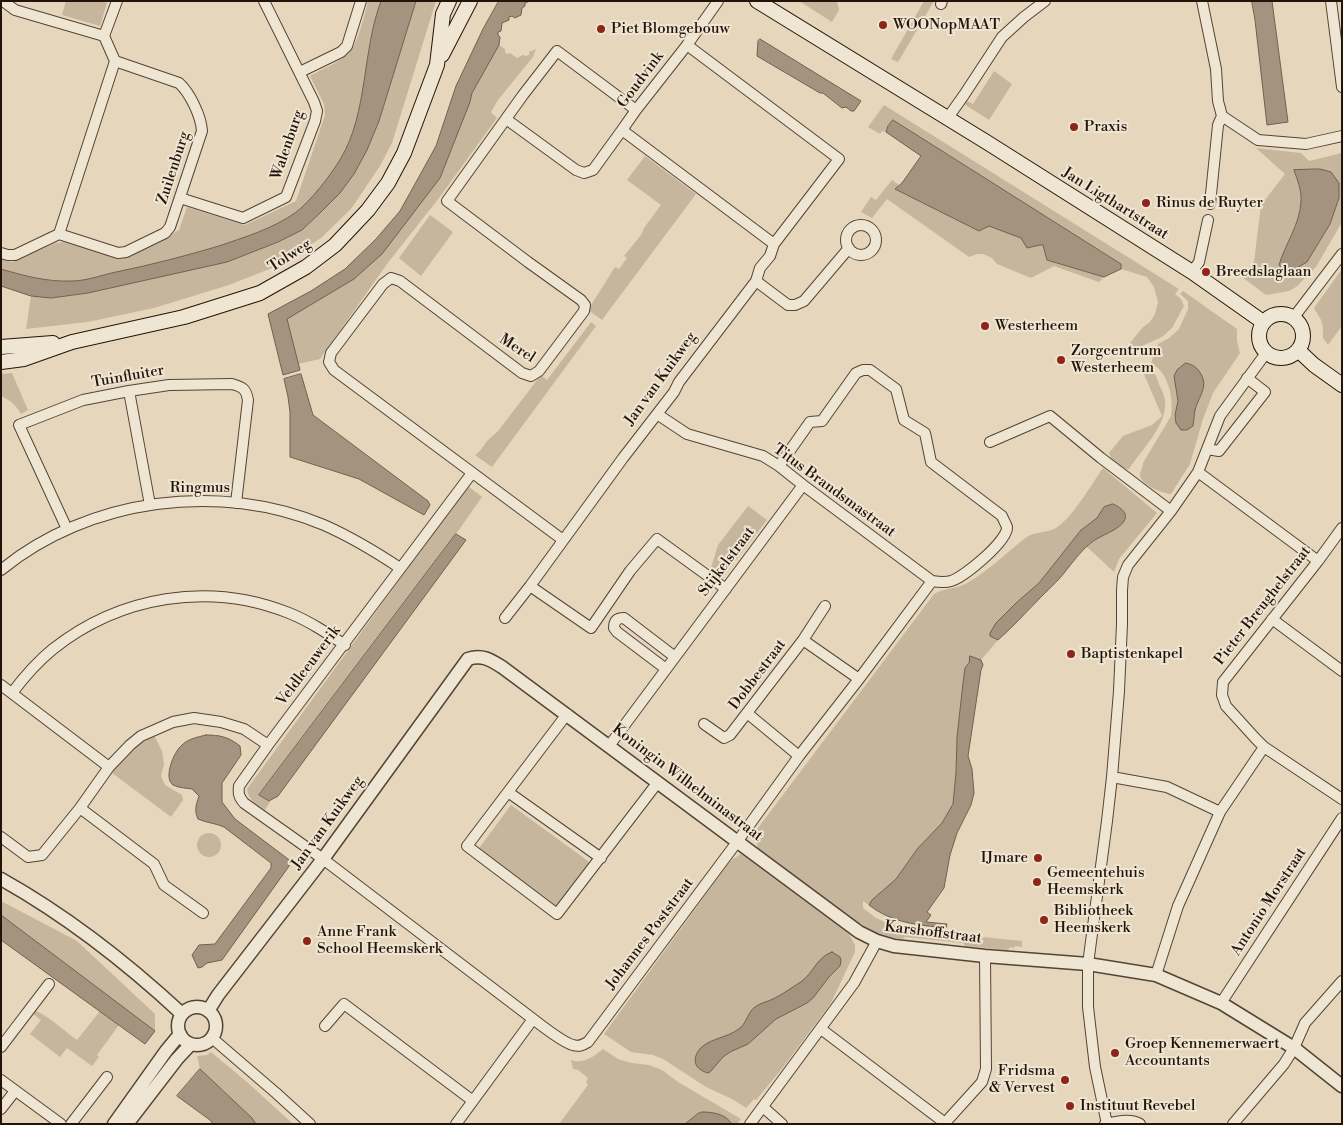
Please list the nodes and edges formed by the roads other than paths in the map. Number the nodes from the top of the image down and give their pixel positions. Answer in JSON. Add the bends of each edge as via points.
{"nodes":[{"id":1,"x":3,"y":1,"type":"edge"},
{"id":2,"x":117,"y":1,"type":"edge"},
{"id":3,"x":264,"y":1,"type":"edge"},
{"id":4,"x":361,"y":1,"type":"edge"},
{"id":5,"x":449,"y":1,"type":"edge"},
{"id":6,"x":470,"y":1,"type":"edge"},
{"id":7,"x":718,"y":1,"type":"edge"},
{"id":8,"x":757,"y":1,"type":"edge"},
{"id":9,"x":1045,"y":1,"type":"edge"},
{"id":10,"x":1202,"y":1,"type":"edge"},
{"id":11,"x":1331,"y":1,"type":"edge"},
{"id":12,"x":104,"y":36,"type":"junction"},
{"id":13,"x":687,"y":45,"type":"junction"},
{"id":14,"x":115,"y":61,"type":"junction"},
{"id":15,"x":435,"y":71,"type":"junction"},
{"id":16,"x":300,"y":72,"type":"junction"},
{"id":17,"x":1342,"y":87,"type":"edge"},
{"id":18,"x":636,"y":110,"type":"junction"},
{"id":19,"x":1222,"y":116,"type":"junction"},
{"id":20,"x":947,"y":118,"type":"junction"},
{"id":21,"x":506,"y":119,"type":"junction"},
{"id":22,"x":622,"y":130,"type":"junction"},
{"id":23,"x":1342,"y":136,"type":"edge"},
{"id":24,"x":180,"y":198,"type":"junction"},
{"id":25,"x":1210,"y":204,"type":"dead end"},
{"id":26,"x":1208,"y":220,"type":"dead end"},
{"id":27,"x":59,"y":234,"type":"junction"},
{"id":28,"x":774,"y":244,"type":"junction"},
{"id":29,"x":849,"y":248,"type":"dead end"},
{"id":30,"x":1,"y":253,"type":"edge"},
{"id":31,"x":1342,"y":254,"type":"edge"},
{"id":32,"x":1192,"y":272,"type":"junction"},
{"id":33,"x":756,"y":280,"type":"junction"},
{"id":34,"x":1294,"y":317,"type":"junction"},
{"id":35,"x":1263,"y":322,"type":"junction"},
{"id":36,"x":72,"y":342,"type":"junction"},
{"id":37,"x":1,"y":348,"type":"edge"},
{"id":38,"x":1298,"y":350,"type":"junction"},
{"id":39,"x":1266,"y":352,"type":"junction"},
{"id":40,"x":1,"y":362,"type":"edge"},
{"id":41,"x":1247,"y":378,"type":"junction"},
{"id":42,"x":1342,"y":385,"type":"edge"},
{"id":43,"x":129,"y":391,"type":"junction"},
{"id":44,"x":657,"y":414,"type":"junction"},
{"id":45,"x":990,"y":442,"type":"dead end"},
{"id":46,"x":1207,"y":449,"type":"junction"},
{"id":47,"x":779,"y":466,"type":"junction"},
{"id":48,"x":1198,"y":472,"type":"junction"},
{"id":49,"x":472,"y":473,"type":"junction"},
{"id":50,"x":803,"y":486,"type":"junction"},
{"id":51,"x":236,"y":503,"type":"junction"},
{"id":52,"x":150,"y":505,"type":"junction"},
{"id":53,"x":1171,"y":511,"type":"junction"},
{"id":54,"x":1342,"y":528,"type":"edge"},
{"id":55,"x":67,"y":529,"type":"junction"},
{"id":56,"x":563,"y":540,"type":"junction"},
{"id":57,"x":1318,"y":561,"type":"junction"},
{"id":58,"x":400,"y":568,"type":"junction"},
{"id":59,"x":1,"y":570,"type":"edge"},
{"id":60,"x":932,"y":581,"type":"junction"},
{"id":61,"x":530,"y":586,"type":"junction"},
{"id":62,"x":726,"y":589,"type":"junction"},
{"id":63,"x":825,"y":606,"type":"dead end"},
{"id":64,"x":505,"y":618,"type":"dead end"},
{"id":65,"x":1272,"y":619,"type":"junction"},
{"id":66,"x":803,"y":640,"type":"junction"},
{"id":67,"x":344,"y":644,"type":"junction"},
{"id":68,"x":476,"y":656,"type":"joint"},
{"id":69,"x":676,"y":657,"type":"junction"},
{"id":70,"x":666,"y":669,"type":"junction"},
{"id":71,"x":1342,"y":670,"type":"edge"},
{"id":72,"x":859,"y":679,"type":"junction"},
{"id":73,"x":1,"y":686,"type":"edge"},
{"id":74,"x":12,"y":693,"type":"junction"},
{"id":75,"x":748,"y":713,"type":"junction"},
{"id":76,"x":567,"y":714,"type":"junction"},
{"id":77,"x":704,"y":724,"type":"dead end"},
{"id":78,"x":268,"y":745,"type":"junction"},
{"id":79,"x":609,"y":746,"type":"junction"},
{"id":80,"x":1264,"y":747,"type":"junction"},
{"id":81,"x":799,"y":756,"type":"junction"},
{"id":82,"x":109,"y":767,"type":"junction"},
{"id":83,"x":1112,"y":777,"type":"junction"},
{"id":84,"x":658,"y":782,"type":"junction"},
{"id":85,"x":508,"y":792,"type":"junction"},
{"id":86,"x":1342,"y":799,"type":"edge"},
{"id":87,"x":80,"y":808,"type":"junction"},
{"id":88,"x":1220,"y":812,"type":"junction"},
{"id":89,"x":1342,"y":818,"type":"edge"},
{"id":90,"x":1,"y":837,"type":"edge"},
{"id":91,"x":737,"y":842,"type":"junction"},
{"id":92,"x":601,"y":858,"type":"junction"},
{"id":93,"x":323,"y":859,"type":"junction"},
{"id":94,"x":1,"y":879,"type":"edge"},
{"id":95,"x":203,"y":914,"type":"dead end"},
{"id":96,"x":876,"y":942,"type":"junction"},
{"id":97,"x":985,"y":956,"type":"junction"},
{"id":98,"x":1088,"y":964,"type":"junction"},
{"id":99,"x":1156,"y":975,"type":"junction"},
{"id":100,"x":1342,"y":980,"type":"edge"},
{"id":101,"x":49,"y":984,"type":"dead end"},
{"id":102,"x":1221,"y":1003,"type":"junction"},
{"id":103,"x":208,"y":1011,"type":"junction"},
{"id":104,"x":182,"y":1014,"type":"junction"},
{"id":105,"x":533,"y":1019,"type":"junction"},
{"id":106,"x":325,"y":1026,"type":"dead end"},
{"id":107,"x":821,"y":1029,"type":"junction"},
{"id":108,"x":180,"y":1034,"type":"junction"},
{"id":109,"x":212,"y":1038,"type":"junction"},
{"id":110,"x":191,"y":1044,"type":"junction"},
{"id":111,"x":1,"y":1047,"type":"edge"},
{"id":112,"x":1294,"y":1048,"type":"junction"},
{"id":113,"x":107,"y":1077,"type":"dead end"},
{"id":114,"x":1,"y":1080,"type":"edge"},
{"id":115,"x":1342,"y":1086,"type":"edge"},
{"id":116,"x":15,"y":1090,"type":"junction"},
{"id":117,"x":473,"y":1102,"type":"junction"},
{"id":118,"x":763,"y":1107,"type":"junction"},
{"id":119,"x":1,"y":1109,"type":"edge"},
{"id":120,"x":944,"y":1123,"type":"edge"},
{"id":121,"x":61,"y":1124,"type":"edge"},
{"id":122,"x":71,"y":1124,"type":"edge"},
{"id":123,"x":114,"y":1124,"type":"edge"},
{"id":124,"x":127,"y":1124,"type":"edge"},
{"id":125,"x":310,"y":1124,"type":"edge"},
{"id":126,"x":456,"y":1124,"type":"edge"},
{"id":127,"x":750,"y":1124,"type":"edge"},
{"id":128,"x":782,"y":1124,"type":"edge"},
{"id":129,"x":1107,"y":1124,"type":"edge"},
{"id":130,"x":1140,"y":1124,"type":"edge"},
{"id":131,"x":1233,"y":1124,"type":"edge"}],
"edges":[{"from":1,"to":12,"type":"street","via":[[15,10]]},
{"from":2,"to":12,"type":"street"},
{"from":3,"to":16,"type":"street","name":"Walenburg"},
{"from":4,"to":16,"type":"street","via":[[347,46],[342,52]]},
{"from":5,"to":15,"type":"main road","name":"Tolweg","via":[[443,14]]},
{"from":6,"to":15,"type":"main road","name":"Tolweg"},
{"from":7,"to":13,"type":"street","name":"Goudvink"},
{"from":8,"to":20,"type":"main road","name":"Jan Ligthartstraat"},
{"from":9,"to":20,"type":"street","via":[[1002,37]]},
{"from":10,"to":19,"type":"street"},
{"from":11,"to":17,"type":"street"},
{"from":12,"to":14,"type":"street"},
{"from":13,"to":18,"type":"street","name":"Goudvink"},
{"from":13,"to":28,"type":"street","name":"Jan van Kuikweg","via":[[839,158]]},
{"from":14,"to":24,"type":"street","name":"Zuilenburg","via":[[179,83],[185,88],[202,122],[202,131]]},
{"from":14,"to":27,"type":"street"},
{"from":15,"to":36,"type":"main road","name":"Tolweg","via":[[404,153],[388,183],[335,245],[306,267],[260,293],[184,317]]},
{"from":16,"to":24,"type":"street","name":"Walenburg","via":[[317,111],[286,196],[243,218]]},
{"from":18,"to":21,"type":"street","name":"Merel","via":[[556,51]]},
{"from":18,"to":22,"type":"street","name":"Goudvink"},
{"from":19,"to":23,"type":"street","via":[[1258,140],[1306,144]]},
{"from":19,"to":25,"type":"street","via":[[1218,126]]},
{"from":20,"to":32,"type":"main road","name":"Jan Ligthartstraat"},
{"from":21,"to":22,"type":"street","name":"Goudvink","via":[[584,173],[593,170]]},
{"from":21,"to":49,"type":"street","name":"Merel","via":[[447,201],[581,300],[585,305],[584,311],[539,371],[531,376],[522,373],[400,281],[391,278],[336,346],[329,362],[334,370]]},
{"from":22,"to":28,"type":"street"},
{"from":24,"to":27,"type":"street","name":"Zuilenburg","via":[[170,228],[126,252],[118,253]]},
{"from":26,"to":32,"type":"street","via":[[1199,262]]},
{"from":27,"to":30,"type":"street","via":[[15,255]]},
{"from":28,"to":33,"type":"street","name":"Jan van Kuikweg"},
{"from":29,"to":33,"type":"street","via":[[804,301],[795,305],[788,305]]},
{"from":31,"to":34,"type":"street"},
{"from":32,"to":35,"type":"main road","name":"Jan Ligthartstraat"},
{"from":33,"to":44,"type":"street","name":"Jan van Kuikweg"},
{"from":34,"to":35,"type":"main road","via":[[1277,313]]},
{"from":34,"to":38,"type":"main road","via":[[1304,333]]},
{"from":35,"to":39,"type":"main road","via":[[1258,335]]},
{"from":36,"to":37,"type":"main road","name":"Tolweg"},
{"from":36,"to":40,"type":"main road","name":"Tolweg","via":[[24,359]]},
{"from":38,"to":39,"type":"main road","via":[[1286,358]]},
{"from":38,"to":42,"type":"main road"},
{"from":39,"to":41,"type":"street"},
{"from":41,"to":46,"type":"street","via":[[1220,416]]},
{"from":41,"to":46,"type":"street","via":[[1265,392],[1219,451]]},
{"from":43,"to":51,"type":"street","name":"Tuinfluiter","via":[[169,384],[232,384],[242,387],[248,400]]},
{"from":43,"to":52,"type":"street"},
{"from":43,"to":55,"type":"street","name":"Tuinfluiter","via":[[83,400],[19,425]]},
{"from":44,"to":47,"type":"street","name":"Titus Brandsmastraat","via":[[687,434],[764,456]]},
{"from":44,"to":56,"type":"street","name":"Jan van Kuikweg"},
{"from":45,"to":53,"type":"street","via":[[1050,416]]},
{"from":46,"to":48,"type":"street"},
{"from":47,"to":50,"type":"street","name":"Titus Brandsmastraat"},
{"from":47,"to":60,"type":"street","via":[[810,422],[822,421],[856,373],[870,370],[896,389],[904,420],[925,433],[931,462],[1002,516],[1007,528],[1005,536],[994,548],[961,577],[950,582]]},
{"from":48,"to":53,"type":"street"},
{"from":48,"to":57,"type":"street"},
{"from":49,"to":56,"type":"street","name":"Merel"},
{"from":49,"to":58,"type":"street","name":"Veldleeuwerik"},
{"from":50,"to":60,"type":"street","name":"Titus Brandsmastraat"},
{"from":50,"to":62,"type":"street","name":"Stijkelstraat"},
{"from":51,"to":52,"type":"street","name":"Ringmus","via":[[208,501]]},
{"from":51,"to":58,"type":"street","name":"Ringmus","via":[[295,515],[322,525],[350,537]]},
{"from":52,"to":55,"type":"street","name":"Ringmus","via":[[113,513]]},
{"from":53,"to":83,"type":"street","via":[[1128,565],[1124,577]]},
{"from":54,"to":57,"type":"street","name":"Pieter Breughelstraat"},
{"from":55,"to":59,"type":"street","name":"Ringmus"},
{"from":56,"to":61,"type":"street","name":"Jan van Kuikweg"},
{"from":57,"to":65,"type":"street","name":"Pieter Breughelstraat"},
{"from":58,"to":67,"type":"street","name":"Veldleeuwerik"},
{"from":60,"to":72,"type":"street","name":"Johannes Poststraat"},
{"from":61,"to":62,"type":"street","via":[[591,628],[630,571],[657,539]]},
{"from":61,"to":64,"type":"street","name":"Jan van Kuikweg"},
{"from":62,"to":69,"type":"street","name":"Stijkelstraat"},
{"from":63,"to":66,"type":"street","name":"Dobbestraat"},
{"from":65,"to":71,"type":"street"},
{"from":65,"to":80,"type":"street","name":"Pieter Breughelstraat","via":[[1223,682],[1222,695],[1226,706]]},
{"from":66,"to":72,"type":"street"},
{"from":66,"to":75,"type":"street","name":"Dobbestraat"},
{"from":67,"to":74,"type":"street","via":[[289,613],[258,603],[227,597],[163,599],[101,618],[76,633],[37,664]]},
{"from":67,"to":78,"type":"street","name":"Veldleeuwerik"},
{"from":68,"to":76,"type":"street","name":"Koningin Wilhelminastraat","via":[[493,661]]},
{"from":68,"to":93,"type":"street","name":"Jan van Kuikweg","via":[[468,659]]},
{"from":69,"to":70,"type":"street","name":"Stijkelstraat"},
{"from":69,"to":70,"type":"street","via":[[624,618],[615,621],[617,632]]},
{"from":70,"to":79,"type":"street","name":"Stijkelstraat"},
{"from":72,"to":81,"type":"street","name":"Johannes Poststraat"},
{"from":73,"to":74,"type":"street"},
{"from":74,"to":82,"type":"street"},
{"from":75,"to":77,"type":"street","name":"Dobbestraat","via":[[724,738]]},
{"from":75,"to":81,"type":"street"},
{"from":76,"to":79,"type":"street","name":"Koningin Wilhelminastraat"},
{"from":76,"to":85,"type":"street"},
{"from":78,"to":82,"type":"street","via":[[244,729],[194,718],[173,722],[141,736]]},
{"from":78,"to":93,"type":"street","name":"Veldleeuwerik","via":[[239,786],[240,798]]},
{"from":79,"to":84,"type":"street","name":"Koningin Wilhelminastraat"},
{"from":80,"to":86,"type":"street","name":"Pieter Breughelstraat"},
{"from":80,"to":88,"type":"street"},
{"from":81,"to":91,"type":"street","name":"Johannes Poststraat"},
{"from":82,"to":87,"type":"street"},
{"from":83,"to":88,"type":"street","via":[[1166,787]]},
{"from":83,"to":98,"type":"street"},
{"from":84,"to":91,"type":"street","name":"Koningin Wilhelminastraat"},
{"from":84,"to":92,"type":"street"},
{"from":85,"to":92,"type":"street"},
{"from":85,"to":92,"type":"street","via":[[467,846],[557,914]]},
{"from":87,"to":90,"type":"street","via":[[42,855],[28,857]]},
{"from":87,"to":95,"type":"street","via":[[154,864],[164,885]]},
{"from":88,"to":99,"type":"street","via":[[1178,906]]},
{"from":89,"to":102,"type":"street","name":"Antonio Morstraat"},
{"from":91,"to":96,"type":"street","name":"Koningin Wilhelminastraat"},
{"from":91,"to":105,"type":"street","name":"Johannes Poststraat","via":[[588,1042],[575,1046]]},
{"from":93,"to":103,"type":"street","name":"Jan van Kuikweg"},
{"from":93,"to":105,"type":"street","name":"Johannes Poststraat"},
{"from":94,"to":104,"type":"street","via":[[116,956]]},
{"from":96,"to":97,"type":"street","name":"Karshoffstraat"},
{"from":96,"to":107,"type":"street","name":"Karshoffstraat","via":[[854,983]]},
{"from":97,"to":98,"type":"street","name":"Karshoffstraat"},
{"from":97,"to":120,"type":"street","via":[[986,1069],[982,1082]]},
{"from":98,"to":99,"type":"street","name":"Karshoffstraat"},
{"from":98,"to":129,"type":"street","via":[[1088,1007],[1095,1067]]},
{"from":99,"to":102,"type":"street","name":"Karshoffstraat"},
{"from":100,"to":112,"type":"street","via":[[1305,1023]]},
{"from":101,"to":111,"type":"street"},
{"from":102,"to":112,"type":"street","name":"Karshoffstraat"},
{"from":103,"to":104,"type":"street","via":[[195,1007]]},
{"from":103,"to":109,"type":"street","via":[[216,1024]]},
{"from":104,"to":108,"type":"street","via":[[178,1022]]},
{"from":105,"to":117,"type":"street"},
{"from":106,"to":117,"type":"street","via":[[344,1004]]},
{"from":107,"to":118,"type":"street","name":"Karshoffstraat"},
{"from":107,"to":120,"type":"street"},
{"from":108,"to":110,"type":"street"},
{"from":108,"to":123,"type":"street"},
{"from":109,"to":110,"type":"street","via":[[206,1043]]},
{"from":109,"to":125,"type":"street"},
{"from":110,"to":124,"type":"street"},
{"from":112,"to":115,"type":"street","name":"Karshoffstraat"},
{"from":112,"to":131,"type":"street"},
{"from":113,"to":122,"type":"street"},
{"from":114,"to":116,"type":"street"},
{"from":116,"to":119,"type":"street"},
{"from":116,"to":121,"type":"street"},
{"from":117,"to":126,"type":"street"},
{"from":118,"to":127,"type":"street","name":"Karshoffstraat"},
{"from":118,"to":128,"type":"street"},
{"from":129,"to":130,"type":"street","via":[[1124,1121]]}]}
